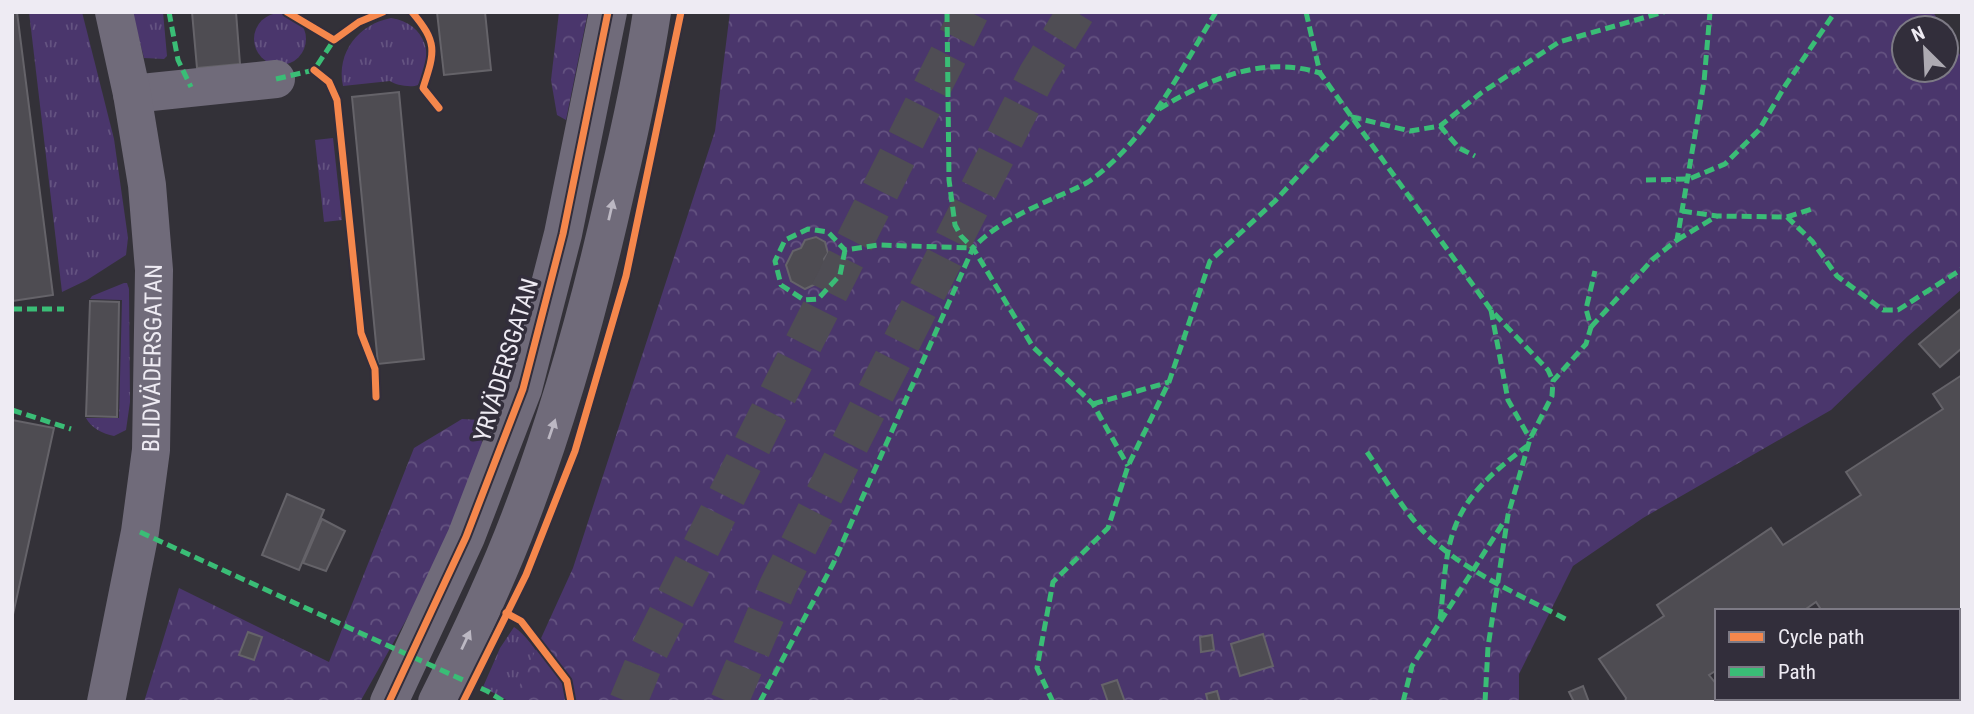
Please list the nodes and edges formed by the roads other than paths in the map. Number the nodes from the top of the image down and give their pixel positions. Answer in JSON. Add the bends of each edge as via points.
{"nodes":[{"id":1,"x":114,"y":12,"type":"edge"},
{"id":2,"x":608,"y":12,"type":"edge"},
{"id":3,"x":652,"y":12,"type":"edge"},
{"id":4,"x":276,"y":79,"type":"dead end"},
{"id":5,"x":132,"y":94,"type":"junction"},
{"id":6,"x":106,"y":702,"type":"edge"},
{"id":7,"x":388,"y":702,"type":"edge"},
{"id":8,"x":437,"y":702,"type":"edge"}],
"edges":[{"from":1,"to":5,"type":"street","name":"BLIDVÄDERSGATAN"},
{"from":2,"to":7,"type":"street","name":"YRVÄDERSGATAN","via":[[563,234],[523,389],[466,537]]},
{"from":8,"to":3,"type":"street","one_way":true,"via":[[497,573],[557,414],[604,242]]},
{"from":4,"to":5,"type":"street"},
{"from":5,"to":6,"type":"street","name":"BLIDVÄDERSGATAN","via":[[147,185],[153,270],[151,450],[140,533]]}]}
